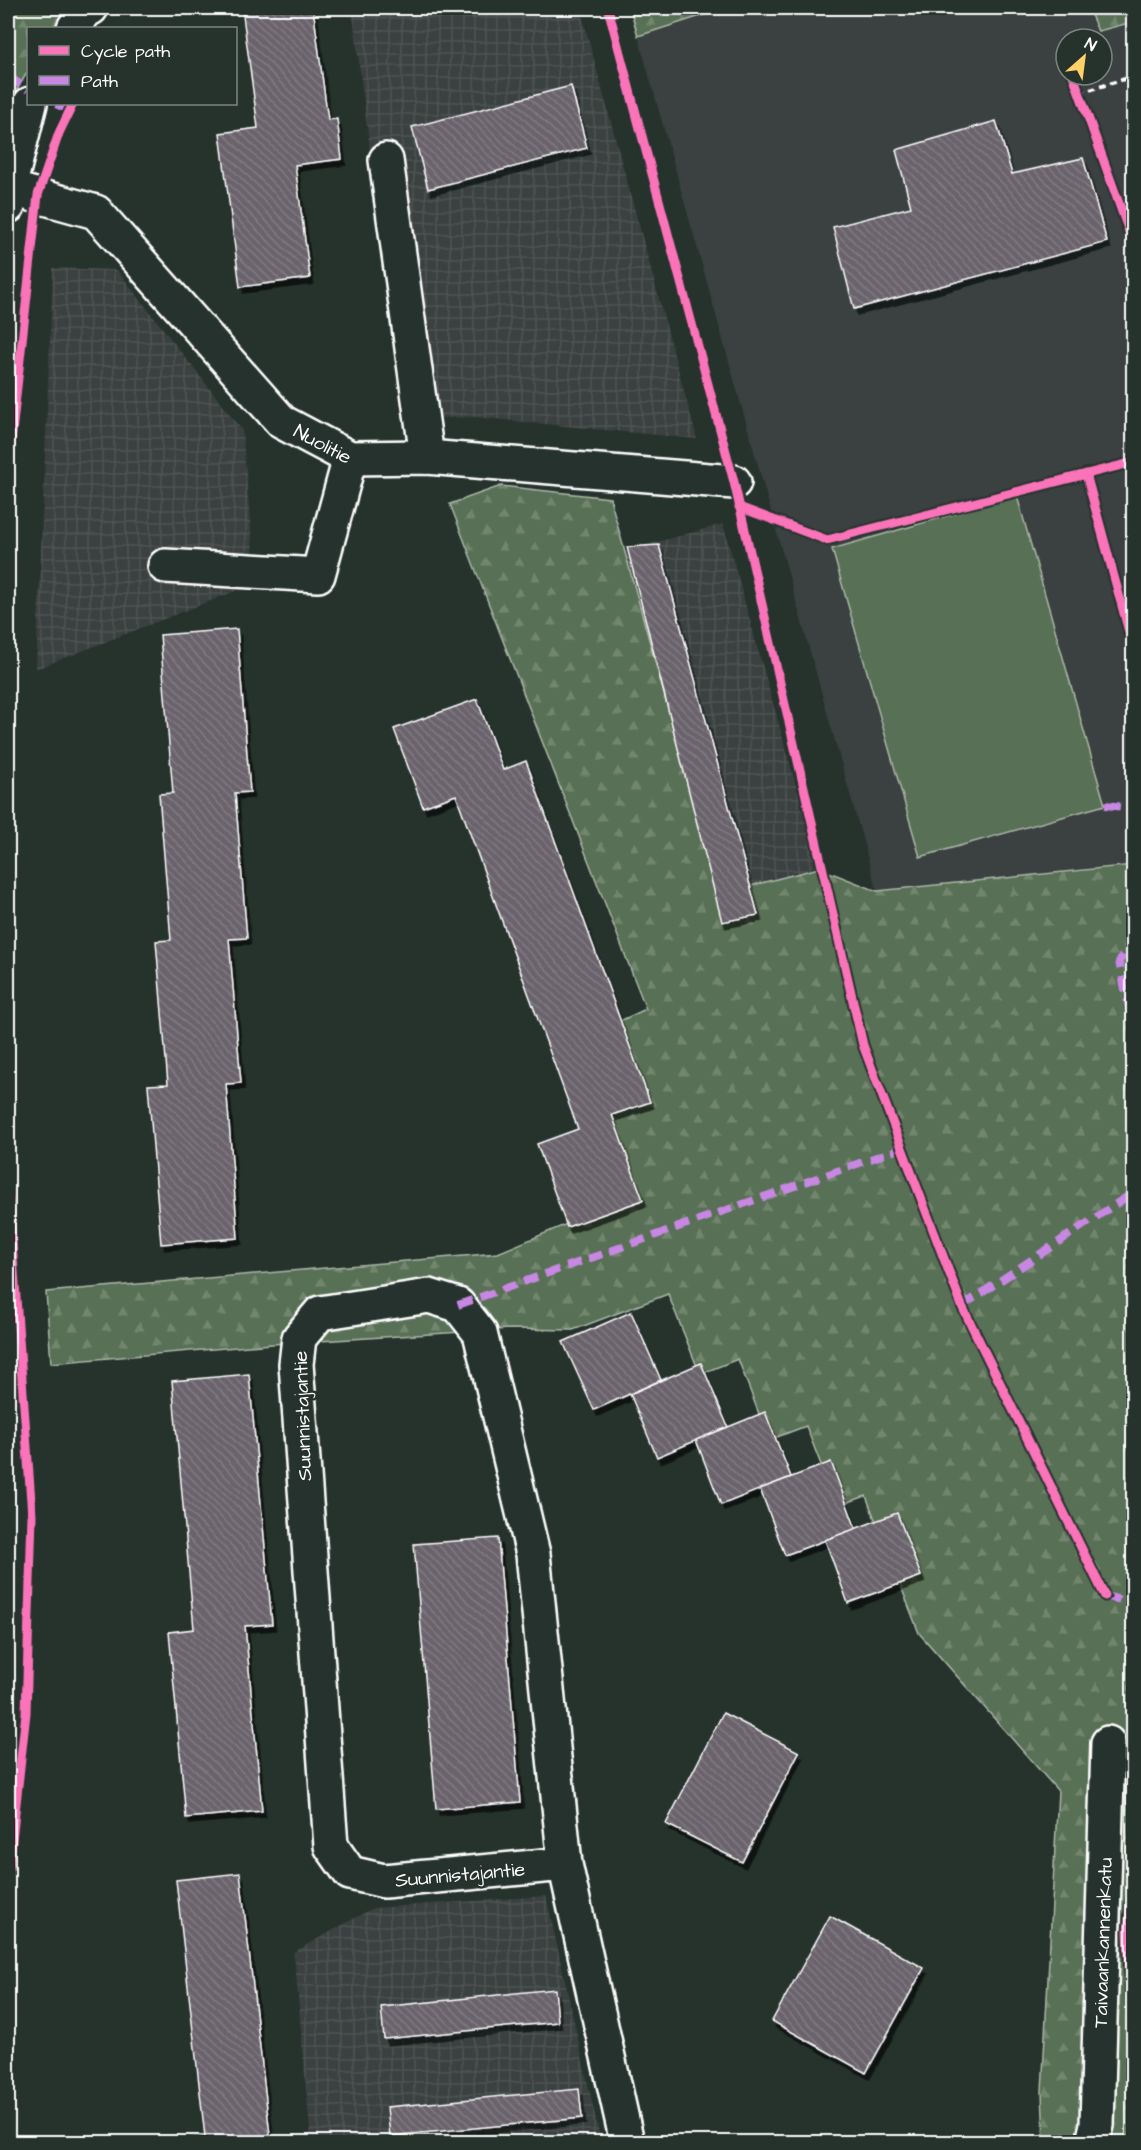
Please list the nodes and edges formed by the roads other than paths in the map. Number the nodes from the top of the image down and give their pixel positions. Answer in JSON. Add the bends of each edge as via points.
{"nodes":[{"id":1,"x":91,"y":8,"type":"edge"},
{"id":2,"x":75,"y":27,"type":"edge"},
{"id":3,"x":30,"y":105,"type":"edge"},
{"id":4,"x":386,"y":160,"type":"dead end"},
{"id":5,"x":8,"y":197,"type":"edge"},
{"id":6,"x":427,"y":457,"type":"junction"},
{"id":7,"x":350,"y":458,"type":"junction"},
{"id":8,"x":734,"y":482,"type":"dead end"},
{"id":9,"x":165,"y":566,"type":"dead end"},
{"id":10,"x":1108,"y":1743,"type":"dead end"},
{"id":11,"x":565,"y":1864,"type":"junction"},
{"id":12,"x":627,"y":2142,"type":"edge"},
{"id":13,"x":1093,"y":2142,"type":"edge"}],
"edges":[{"from":1,"to":2,"type":"street"},
{"from":3,"to":5,"type":"street"},
{"from":4,"to":6,"type":"street"},
{"from":5,"to":7,"type":"street","name":"Nuolitie","via":[[38,195],[96,212],[282,422]]},
{"from":6,"to":7,"type":"street","name":"Nuolitie"},
{"from":6,"to":8,"type":"street","name":"Nuolitie"},
{"from":7,"to":9,"type":"street","via":[[318,574]]},
{"from":10,"to":13,"type":"street","name":"Taivaankannenkatu","via":[[1097,2125]]},
{"from":11,"to":11,"type":"street","name":"Suunnistajantie","via":[[532,1554],[480,1333],[458,1305],[429,1296],[320,1314],[299,1338],[296,1364],[331,1846],[350,1873],[384,1881]]},
{"from":11,"to":12,"type":"street","name":"Suunnistajantie"}]}
